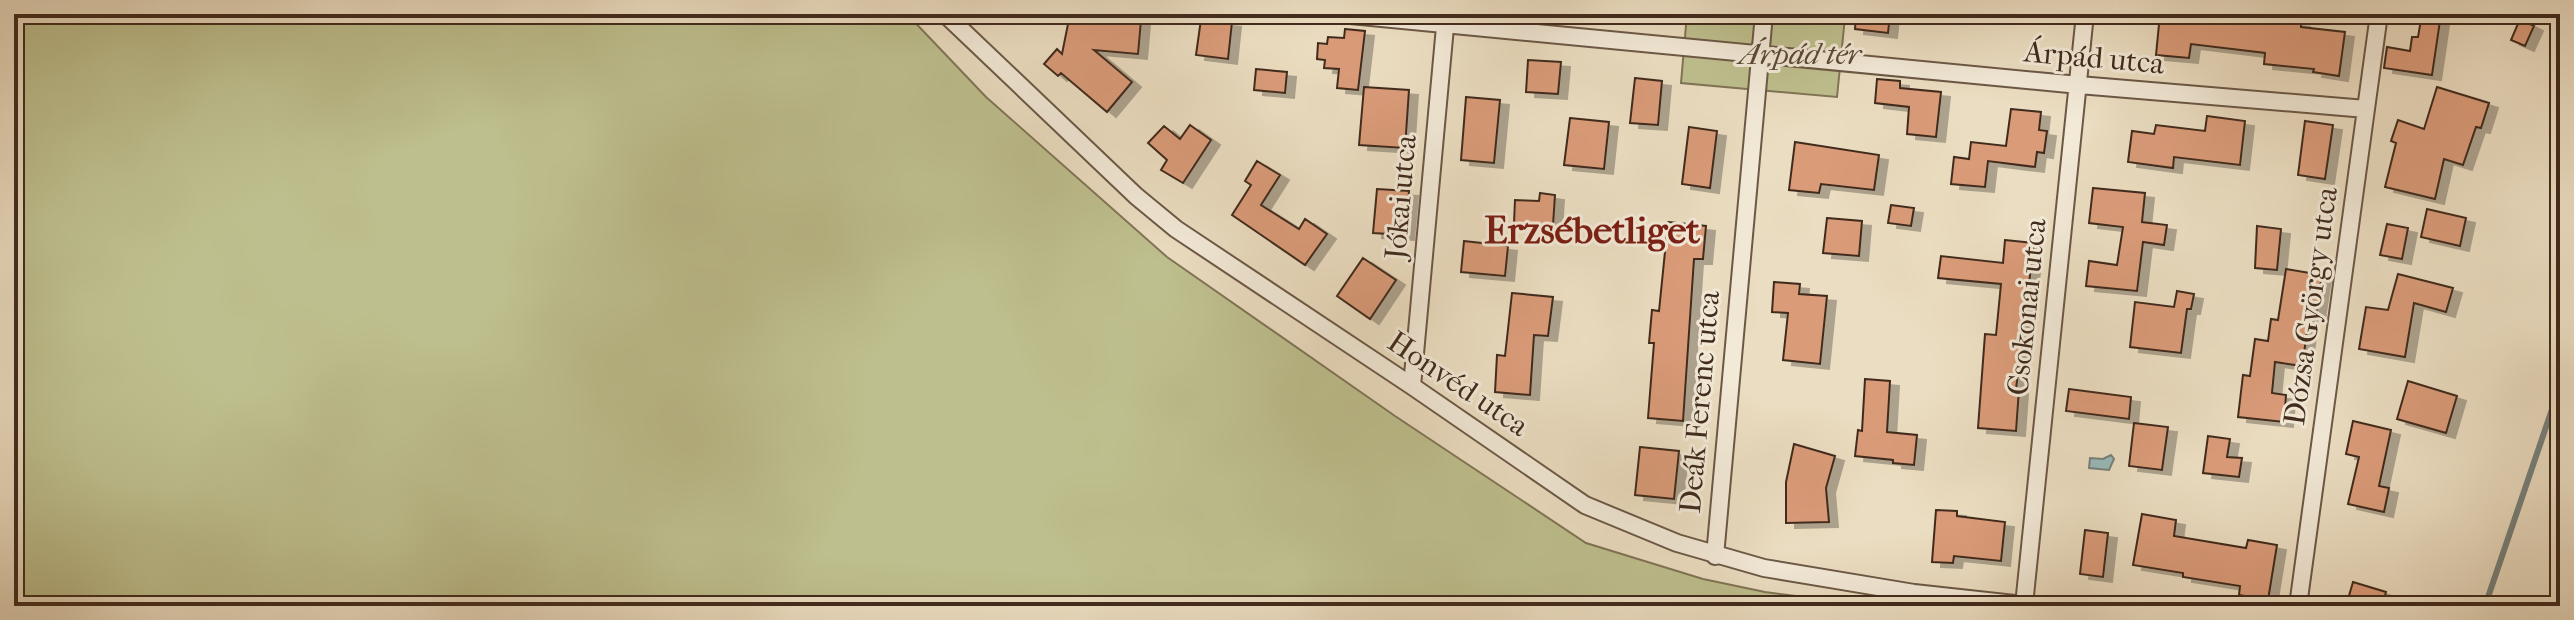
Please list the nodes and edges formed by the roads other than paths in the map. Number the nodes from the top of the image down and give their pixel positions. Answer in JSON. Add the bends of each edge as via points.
{"nodes":[{"id":1,"x":945,"y":14,"type":"edge"},
{"id":2,"x":1340,"y":14,"type":"edge"},
{"id":3,"x":1764,"y":14,"type":"edge"},
{"id":4,"x":2085,"y":14,"type":"edge"},
{"id":5,"x":2379,"y":14,"type":"edge"},
{"id":6,"x":1445,"y":19,"type":"edge"},
{"id":7,"x":1760,"y":53,"type":"junction"},
{"id":8,"x":2079,"y":85,"type":"junction"},
{"id":9,"x":2366,"y":109,"type":"junction"},
{"id":10,"x":1412,"y":386,"type":"junction"},
{"id":11,"x":1715,"y":556,"type":"junction"},
{"id":12,"x":1914,"y":599,"type":"edge"},
{"id":13,"x":2024,"y":605,"type":"edge"},
{"id":14,"x":2034,"y":606,"type":"edge"},
{"id":15,"x":2298,"y":606,"type":"edge"}],
"edges":[{"from":1,"to":10,"type":"street","name":"Honvéd utca","via":[[1176,229]]},
{"from":2,"to":6,"type":"street","name":"Árpád utca"},
{"from":3,"to":7,"type":"street","name":"Deák Ferenc utca"},
{"from":4,"to":8,"type":"street","name":"Csokonai utca"},
{"from":5,"to":9,"type":"street","name":"Dózsa György utca"},
{"from":6,"to":7,"type":"street","name":"Árpád utca"},
{"from":6,"to":10,"type":"street","name":"Jókai utca"},
{"from":7,"to":8,"type":"street","name":"Árpád utca"},
{"from":7,"to":11,"type":"street","name":"Deák Ferenc utca"},
{"from":8,"to":9,"type":"street","name":"Árpád utca"},
{"from":8,"to":13,"type":"street","name":"Csokonai utca"},
{"from":9,"to":15,"type":"street","name":"Dózsa György utca"},
{"from":10,"to":11,"type":"street","name":"Honvéd utca","via":[[1585,505]]},
{"from":11,"to":12,"type":"street","name":"Honvéd utca"},
{"from":12,"to":13,"type":"street","name":"Honvéd utca"},
{"from":13,"to":14,"type":"street","name":"Honvéd utca"}]}
